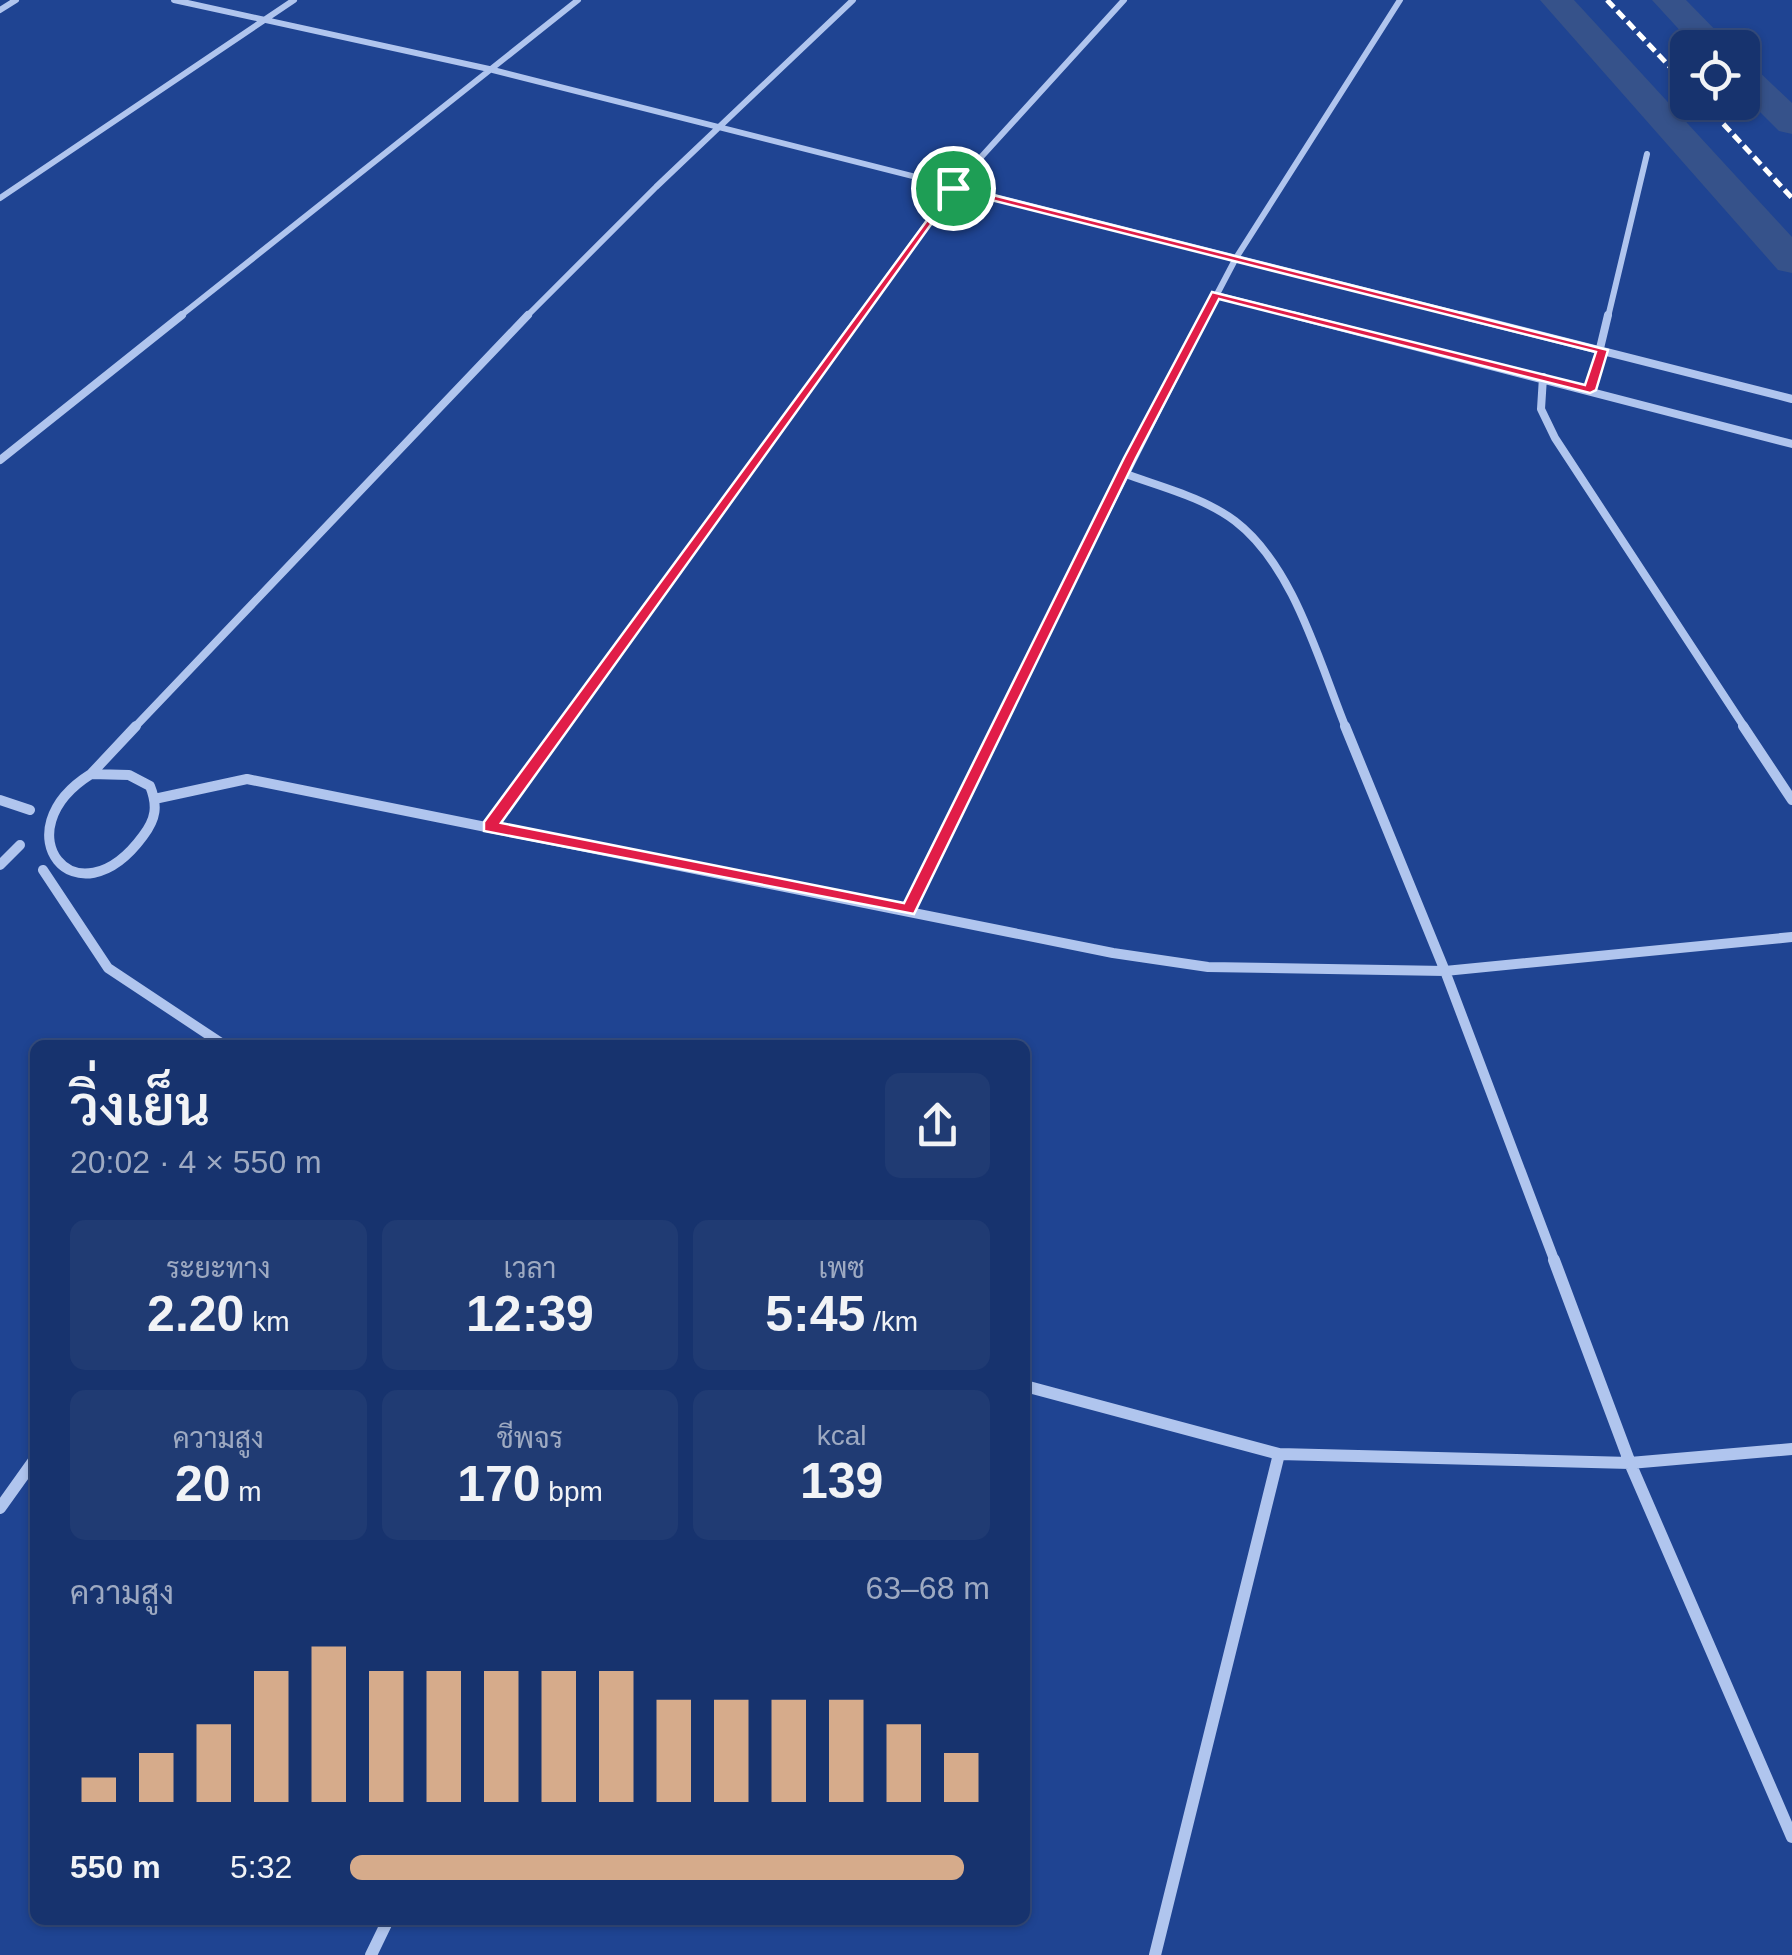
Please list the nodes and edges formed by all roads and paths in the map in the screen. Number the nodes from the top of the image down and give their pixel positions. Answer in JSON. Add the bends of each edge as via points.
{"nodes":[{"id":1,"x":16,"y":0,"type":"edge"},
{"id":2,"x":174,"y":0,"type":"edge"},
{"id":3,"x":294,"y":0,"type":"edge"},
{"id":4,"x":578,"y":0,"type":"edge"},
{"id":5,"x":853,"y":0,"type":"edge"},
{"id":6,"x":1124,"y":0,"type":"edge"},
{"id":7,"x":1400,"y":0,"type":"edge"},
{"id":8,"x":0,"y":10,"type":"edge"},
{"id":9,"x":263,"y":21,"type":"junction"},
{"id":10,"x":489,"y":69,"type":"junction"},
{"id":11,"x":714,"y":126,"type":"junction"},
{"id":12,"x":1647,"y":154,"type":"dead end"},
{"id":13,"x":953,"y":188,"type":"junction"},
{"id":14,"x":0,"y":198,"type":"edge"},
{"id":15,"x":1236,"y":258,"type":"junction"},
{"id":16,"x":1216,"y":295,"type":"junction"},
{"id":17,"x":1602,"y":350,"type":"junction"},
{"id":18,"x":1543,"y":377,"type":"junction"},
{"id":19,"x":1590,"y":390,"type":"junction"},
{"id":20,"x":1792,"y":400,"type":"edge"},
{"id":21,"x":1792,"y":444,"type":"edge"},
{"id":22,"x":0,"y":460,"type":"edge"},
{"id":23,"x":1123,"y":473,"type":"junction"},
{"id":24,"x":91,"y":774,"type":"junction"},
{"id":25,"x":57,"y":788,"type":"dead end"},
{"id":26,"x":158,"y":798,"type":"junction"},
{"id":27,"x":0,"y":800,"type":"edge"},
{"id":28,"x":1792,"y":800,"type":"edge"},
{"id":29,"x":490,"y":826,"type":"junction"},
{"id":30,"x":20,"y":845,"type":"junction"},
{"id":31,"x":0,"y":864,"type":"edge"},
{"id":32,"x":43,"y":870,"type":"junction"},
{"id":33,"x":908,"y":910,"type":"junction"},
{"id":34,"x":1792,"y":937,"type":"edge"},
{"id":35,"x":1444,"y":971,"type":"junction"},
{"id":36,"x":216,"y":1040,"type":"edge"},
{"id":37,"x":1030,"y":1387,"type":"edge"},
{"id":38,"x":1792,"y":1449,"type":"edge"},
{"id":39,"x":1280,"y":1454,"type":"junction"},
{"id":40,"x":1630,"y":1462,"type":"junction"},
{"id":41,"x":30,"y":1466,"type":"edge"},
{"id":42,"x":0,"y":1508,"type":"edge"},
{"id":43,"x":1792,"y":1838,"type":"edge"},
{"id":44,"x":386,"y":1925,"type":"edge"},
{"id":45,"x":371,"y":1955,"type":"edge"},
{"id":46,"x":1155,"y":1955,"type":"edge"}],
"edges":[{"from":1,"to":8,"type":"street"},
{"from":2,"to":9,"type":"street"},
{"from":3,"to":9,"type":"street"},
{"from":4,"to":10,"type":"street"},
{"from":5,"to":11,"type":"street"},
{"from":6,"to":13,"type":"street"},
{"from":7,"to":15,"type":"street"},
{"from":9,"to":10,"type":"street"},
{"from":9,"to":14,"type":"street"},
{"from":10,"to":11,"type":"street"},
{"from":10,"to":22,"type":"street"},
{"from":11,"to":13,"type":"street"},
{"from":11,"to":24,"type":"street"},
{"from":12,"to":17,"type":"street"},
{"from":13,"to":15,"type":"street"},
{"from":13,"to":29,"type":"street"},
{"from":15,"to":16,"type":"street"},
{"from":15,"to":17,"type":"street"},
{"from":16,"to":18,"type":"street"},
{"from":16,"to":23,"type":"street"},
{"from":17,"to":19,"type":"street"},
{"from":17,"to":20,"type":"street"},
{"from":18,"to":19,"type":"street"},
{"from":18,"to":28,"type":"street","via":[[1540,412]]},
{"from":19,"to":21,"type":"street"},
{"from":23,"to":33,"type":"street"},
{"from":23,"to":35,"type":"street","via":[[1224,511],[1268,551]]},
{"from":24,"to":25,"type":"street"},
{"from":24,"to":26,"type":"street","via":[[136,775]]},
{"from":26,"to":29,"type":"street","via":[[247,779]]},
{"from":26,"to":32,"type":"street","via":[[159,815],[135,849],[89,872]]},
{"from":27,"to":30,"type":"street","via":[[28,815]]},
{"from":29,"to":33,"type":"street"},
{"from":30,"to":31,"type":"street"},
{"from":30,"to":32,"type":"street","via":[[27,860]]},
{"from":32,"to":36,"type":"street","via":[[108,968]]},
{"from":33,"to":35,"type":"street","via":[[1112,954],[1208,967]]},
{"from":34,"to":35,"type":"street"},
{"from":35,"to":40,"type":"street"},
{"from":37,"to":39,"type":"street"},
{"from":38,"to":40,"type":"street"},
{"from":39,"to":40,"type":"street"},
{"from":39,"to":46,"type":"street"},
{"from":40,"to":43,"type":"street"},
{"from":41,"to":42,"type":"street"},
{"from":44,"to":45,"type":"street"}]}
